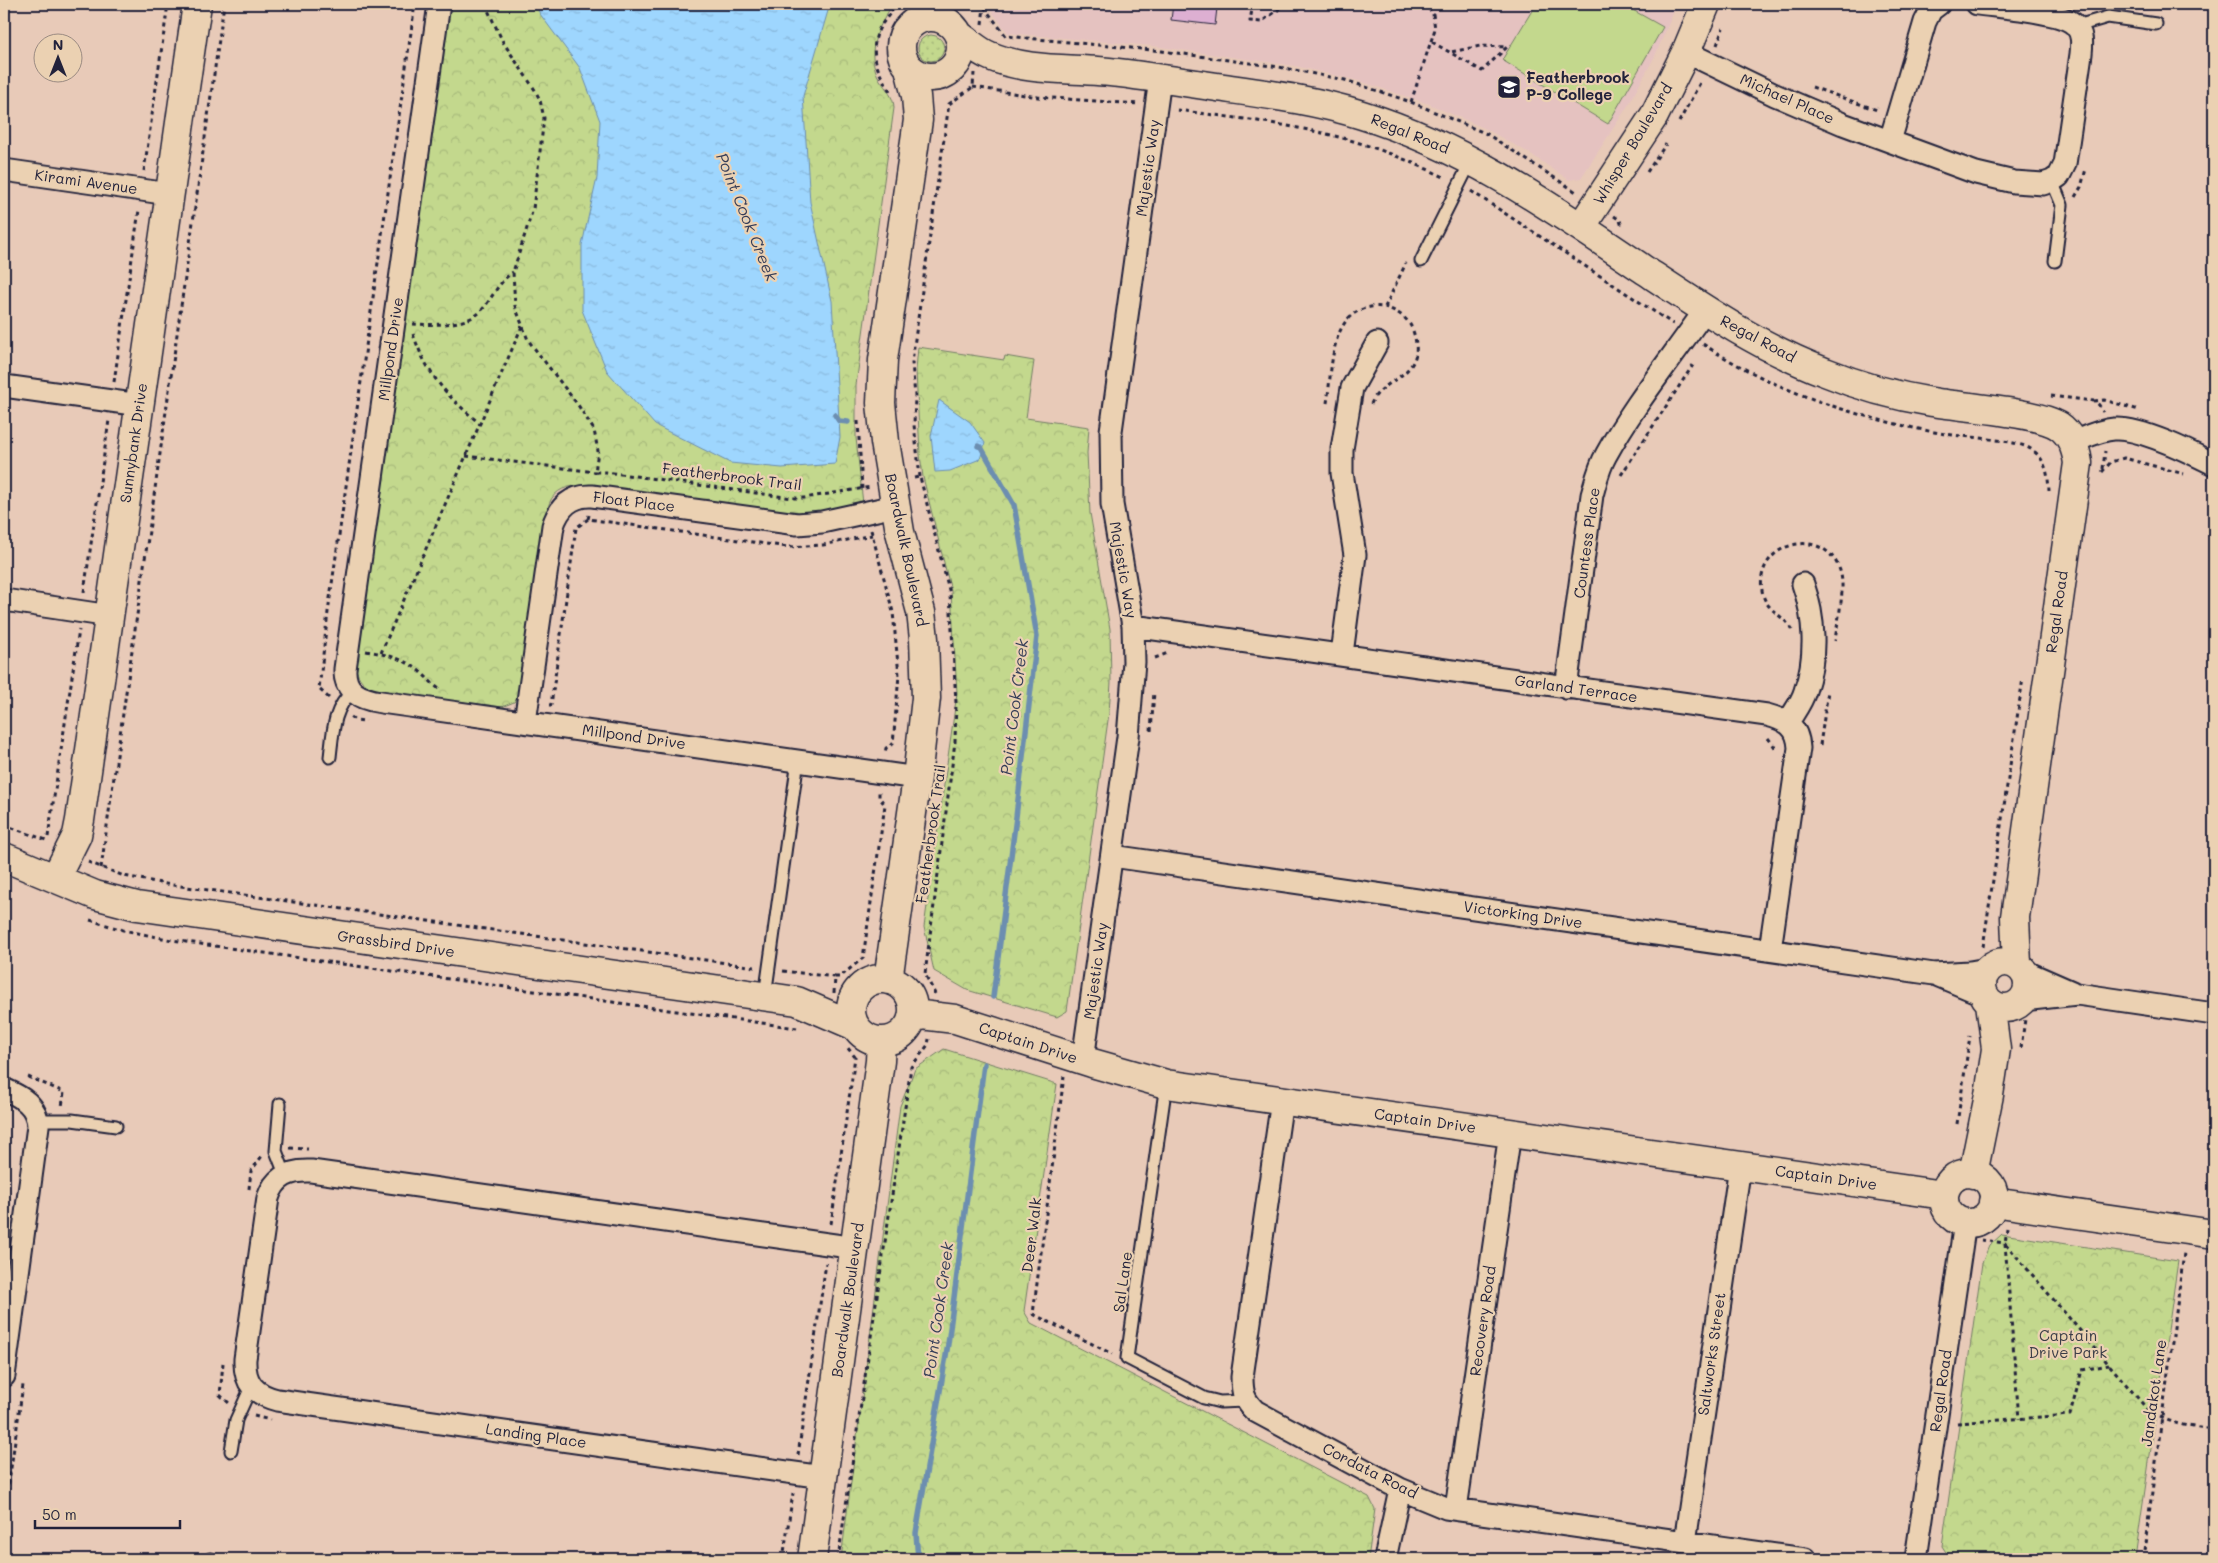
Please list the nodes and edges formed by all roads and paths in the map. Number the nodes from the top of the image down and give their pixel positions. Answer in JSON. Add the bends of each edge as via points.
{"nodes":[{"id":1,"x":197,"y":4,"type":"edge"},
{"id":2,"x":224,"y":4,"type":"edge"},
{"id":3,"x":415,"y":4,"type":"edge"},
{"id":4,"x":439,"y":4,"type":"edge"},
{"id":5,"x":485,"y":4,"type":"edge"},
{"id":6,"x":954,"y":4,"type":"edge"},
{"id":7,"x":1253,"y":4,"type":"edge"},
{"id":8,"x":1282,"y":4,"type":"edge"},
{"id":9,"x":1425,"y":4,"type":"edge"},
{"id":10,"x":1706,"y":4,"type":"edge"},
{"id":11,"x":1936,"y":4,"type":"edge"},
{"id":12,"x":1977,"y":4,"type":"edge"},
{"id":13,"x":983,"y":6,"type":"edge"},
{"id":14,"x":918,"y":13,"type":"edge"},
{"id":15,"x":2156,"y":24,"type":"dead end"},
{"id":16,"x":2077,"y":26,"type":"junction"},
{"id":17,"x":1432,"y":42,"type":"junction"},
{"id":18,"x":1718,"y":43,"type":"dead end"},
{"id":19,"x":1723,"y":46,"type":"dead end"},
{"id":20,"x":1451,"y":52,"type":"junction"},
{"id":21,"x":1686,"y":52,"type":"junction"},
{"id":22,"x":962,"y":55,"type":"junction"},
{"id":23,"x":910,"y":68,"type":"junction"},
{"id":24,"x":1160,"y":79,"type":"junction"},
{"id":25,"x":1700,"y":82,"type":"dead end"},
{"id":26,"x":1805,"y":84,"type":"dead end"},
{"id":27,"x":1709,"y":86,"type":"dead end"},
{"id":28,"x":1880,"y":100,"type":"dead end"},
{"id":29,"x":1411,"y":102,"type":"junction"},
{"id":30,"x":1177,"y":110,"type":"dead end"},
{"id":31,"x":918,"y":120,"type":"junction"},
{"id":32,"x":1890,"y":141,"type":"junction"},
{"id":33,"x":1472,"y":160,"type":"junction"},
{"id":34,"x":2086,"y":168,"type":"dead end"},
{"id":35,"x":4,"y":170,"type":"edge"},
{"id":36,"x":2052,"y":181,"type":"junction"},
{"id":37,"x":1459,"y":184,"type":"junction"},
{"id":38,"x":169,"y":194,"type":"junction"},
{"id":39,"x":2062,"y":205,"type":"junction"},
{"id":40,"x":1589,"y":216,"type":"junction"},
{"id":41,"x":1622,"y":228,"type":"dead end"},
{"id":42,"x":1421,"y":261,"type":"dead end"},
{"id":43,"x":2055,"y":261,"type":"dead end"},
{"id":44,"x":513,"y":272,"type":"junction"},
{"id":45,"x":1385,"y":307,"type":"dead end"},
{"id":46,"x":1705,"y":310,"type":"junction"},
{"id":47,"x":371,"y":318,"type":"junction"},
{"id":48,"x":395,"y":321,"type":"junction"},
{"id":49,"x":522,"y":325,"type":"junction"},
{"id":50,"x":1697,"y":340,"type":"junction"},
{"id":51,"x":1377,"y":343,"type":"dead end"},
{"id":52,"x":1700,"y":353,"type":"dead end"},
{"id":53,"x":1695,"y":361,"type":"dead end"},
{"id":54,"x":4,"y":386,"type":"edge"},
{"id":55,"x":2045,"y":395,"type":"dead end"},
{"id":56,"x":140,"y":405,"type":"junction"},
{"id":57,"x":1370,"y":408,"type":"dead end"},
{"id":58,"x":479,"y":423,"type":"junction"},
{"id":59,"x":2214,"y":428,"type":"edge"},
{"id":60,"x":2107,"y":430,"type":"junction"},
{"id":61,"x":2209,"y":438,"type":"dead end"},
{"id":62,"x":2073,"y":442,"type":"junction"},
{"id":63,"x":466,"y":456,"type":"junction"},
{"id":64,"x":2214,"y":464,"type":"edge"},
{"id":65,"x":595,"y":472,"type":"junction"},
{"id":66,"x":2102,"y":472,"type":"junction"},
{"id":67,"x":2187,"y":475,"type":"dead end"},
{"id":68,"x":920,"y":477,"type":"junction"},
{"id":69,"x":2101,"y":479,"type":"dead end"},
{"id":70,"x":1618,"y":480,"type":"dead end"},
{"id":71,"x":893,"y":494,"type":"junction"},
{"id":72,"x":2049,"y":495,"type":"dead end"},
{"id":73,"x":588,"y":519,"type":"dead end"},
{"id":74,"x":1803,"y":584,"type":"dead end"},
{"id":75,"x":4,"y":600,"type":"edge"},
{"id":76,"x":110,"y":616,"type":"junction"},
{"id":77,"x":1133,"y":626,"type":"junction"},
{"id":78,"x":324,"y":645,"type":"junction"},
{"id":79,"x":348,"y":649,"type":"junction"},
{"id":80,"x":1176,"y":653,"type":"dead end"},
{"id":81,"x":381,"y":654,"type":"junction"},
{"id":82,"x":1342,"y":654,"type":"junction"},
{"id":83,"x":1155,"y":658,"type":"dead end"},
{"id":84,"x":2023,"y":674,"type":"dead end"},
{"id":85,"x":1566,"y":688,"type":"junction"},
{"id":86,"x":445,"y":690,"type":"dead end"},
{"id":87,"x":346,"y":700,"type":"junction"},
{"id":88,"x":527,"y":712,"type":"junction"},
{"id":89,"x":1788,"y":722,"type":"junction"},
{"id":90,"x":1759,"y":736,"type":"dead end"},
{"id":91,"x":330,"y":756,"type":"dead end"},
{"id":92,"x":1776,"y":758,"type":"dead end"},
{"id":93,"x":798,"y":760,"type":"junction"},
{"id":94,"x":917,"y":778,"type":"junction"},
{"id":95,"x":4,"y":825,"type":"edge"},
{"id":96,"x":69,"y":853,"type":"junction"},
{"id":97,"x":1112,"y":856,"type":"junction"},
{"id":98,"x":4,"y":857,"type":"edge"},
{"id":99,"x":101,"y":868,"type":"junction"},
{"id":100,"x":56,"y":878,"type":"junction"},
{"id":101,"x":1770,"y":950,"type":"junction"},
{"id":102,"x":768,"y":969,"type":"junction"},
{"id":103,"x":835,"y":977,"type":"dead end"},
{"id":104,"x":888,"y":980,"type":"junction"},
{"id":105,"x":2005,"y":982,"type":"junction"},
{"id":106,"x":857,"y":993,"type":"junction"},
{"id":107,"x":2077,"y":994,"type":"junction"},
{"id":108,"x":765,"y":996,"type":"junction"},
{"id":109,"x":797,"y":1001,"type":"junction"},
{"id":110,"x":932,"y":1005,"type":"junction"},
{"id":111,"x":2214,"y":1014,"type":"edge"},
{"id":112,"x":855,"y":1026,"type":"junction"},
{"id":113,"x":880,"y":1041,"type":"junction"},
{"id":114,"x":2008,"y":1051,"type":"junction"},
{"id":115,"x":1075,"y":1058,"type":"junction"},
{"id":116,"x":21,"y":1074,"type":"dead end"},
{"id":117,"x":1166,"y":1084,"type":"junction"},
{"id":118,"x":4,"y":1089,"type":"edge"},
{"id":119,"x":64,"y":1092,"type":"dead end"},
{"id":120,"x":1282,"y":1100,"type":"junction"},
{"id":121,"x":280,"y":1104,"type":"dead end"},
{"id":122,"x":38,"y":1120,"type":"junction"},
{"id":123,"x":116,"y":1126,"type":"dead end"},
{"id":124,"x":1510,"y":1133,"type":"junction"},
{"id":125,"x":276,"y":1151,"type":"junction"},
{"id":126,"x":1740,"y":1166,"type":"junction"},
{"id":127,"x":285,"y":1174,"type":"junction"},
{"id":128,"x":1973,"y":1174,"type":"junction"},
{"id":129,"x":248,"y":1195,"type":"dead end"},
{"id":130,"x":1944,"y":1195,"type":"junction"},
{"id":131,"x":2001,"y":1204,"type":"junction"},
{"id":132,"x":1964,"y":1230,"type":"junction"},
{"id":133,"x":2187,"y":1230,"type":"junction"},
{"id":134,"x":2214,"y":1234,"type":"edge"},
{"id":135,"x":2005,"y":1244,"type":"junction"},
{"id":136,"x":856,"y":1248,"type":"junction"},
{"id":137,"x":225,"y":1353,"type":"dead end"},
{"id":138,"x":1127,"y":1358,"type":"junction"},
{"id":139,"x":2109,"y":1365,"type":"junction"},
{"id":140,"x":4,"y":1376,"type":"edge"},
{"id":141,"x":252,"y":1387,"type":"junction"},
{"id":142,"x":1245,"y":1401,"type":"junction"},
{"id":143,"x":240,"y":1409,"type":"junction"},
{"id":144,"x":2162,"y":1418,"type":"junction"},
{"id":145,"x":2019,"y":1419,"type":"junction"},
{"id":146,"x":273,"y":1421,"type":"dead end"},
{"id":147,"x":1957,"y":1423,"type":"dead end"},
{"id":148,"x":2214,"y":1430,"type":"edge"},
{"id":149,"x":231,"y":1451,"type":"dead end"},
{"id":150,"x":789,"y":1451,"type":"dead end"},
{"id":151,"x":799,"y":1452,"type":"dead end"},
{"id":152,"x":823,"y":1477,"type":"junction"},
{"id":153,"x":1400,"y":1490,"type":"junction"},
{"id":154,"x":783,"y":1493,"type":"dead end"},
{"id":155,"x":793,"y":1495,"type":"dead end"},
{"id":156,"x":1456,"y":1509,"type":"junction"},
{"id":157,"x":1685,"y":1542,"type":"junction"},
{"id":158,"x":812,"y":1559,"type":"edge"},
{"id":159,"x":838,"y":1559,"type":"edge"},
{"id":160,"x":1385,"y":1559,"type":"edge"},
{"id":161,"x":1805,"y":1559,"type":"edge"},
{"id":162,"x":1916,"y":1559,"type":"edge"},
{"id":163,"x":2143,"y":1559,"type":"edge"}],
"edges":[{"from":1,"to":38,"type":"street","name":"Sunnybank Drive"},
{"from":2,"to":99,"type":"path"},
{"from":3,"to":47,"type":"path"},
{"from":4,"to":48,"type":"street","name":"Millpond Drive"},
{"from":5,"to":44,"type":"path","via":[[503,42],[535,90],[544,118],[533,209]]},
{"from":6,"to":22,"type":"street"},
{"from":7,"to":8,"type":"path","via":[[1250,21],[1261,22]]},
{"from":9,"to":17,"type":"path","via":[[1435,20]]},
{"from":10,"to":21,"type":"street","name":"Whisper Boulevard"},
{"from":11,"to":32,"type":"street","via":[[1925,22]]},
{"from":12,"to":16,"type":"street","via":[[2064,18]]},
{"from":13,"to":22,"type":"path"},
{"from":13,"to":29,"type":"path","via":[[1006,36],[1120,46],[1279,67],[1345,80]]},
{"from":14,"to":22,"type":"street","via":[[944,19],[953,25]]},
{"from":14,"to":23,"type":"street","via":[[901,44],[901,53]]},
{"from":15,"to":16,"type":"lane","via":[[2108,18]]},
{"from":16,"to":36,"type":"street","via":[[2082,46],[2068,152],[2063,170]]},
{"from":17,"to":20,"type":"path"},
{"from":17,"to":29,"type":"path"},
{"from":18,"to":19,"type":"path"},
{"from":20,"to":20,"type":"path","via":[[1482,71],[1506,47],[1480,46]]},
{"from":21,"to":32,"type":"street","name":"Michael Place","via":[[1792,102]]},
{"from":21,"to":40,"type":"street","name":"Whisper Boulevard","via":[[1654,116]]},
{"from":22,"to":23,"type":"street","via":[[938,77],[918,75]]},
{"from":22,"to":24,"type":"street","name":"Regal Road"},
{"from":22,"to":31,"type":"street","name":"Boardwalk Boulevard"},
{"from":22,"to":68,"type":"path","via":[[972,87],[949,104],[912,363]]},
{"from":23,"to":31,"type":"street","name":"Boardwalk Boulevard"},
{"from":24,"to":33,"type":"street","name":"Regal Road","via":[[1324,105],[1392,125]]},
{"from":24,"to":77,"type":"street","name":"Majestic Way","via":[[1111,431],[1112,504]]},
{"from":25,"to":27,"type":"path"},
{"from":26,"to":28,"type":"path","via":[[1877,110]]},
{"from":29,"to":40,"type":"path","via":[[1487,134]]},
{"from":30,"to":37,"type":"path","via":[[1276,124],[1348,140],[1396,156]]},
{"from":31,"to":71,"type":"street","name":"Boardwalk Boulevard","via":[[883,360],[881,403]]},
{"from":32,"to":36,"type":"street","name":"Michael Place","via":[[1993,178],[2031,184]]},
{"from":33,"to":37,"type":"lane"},
{"from":33,"to":40,"type":"street","name":"Regal Road"},
{"from":34,"to":39,"type":"path","via":[[2078,194]]},
{"from":35,"to":38,"type":"street","name":"Kirami Avenue"},
{"from":36,"to":39,"type":"lane"},
{"from":37,"to":42,"type":"lane"},
{"from":37,"to":50,"type":"path"},
{"from":38,"to":56,"type":"street","name":"Sunnybank Drive"},
{"from":39,"to":43,"type":"lane"},
{"from":40,"to":41,"type":"path","via":[[1620,220]]},
{"from":40,"to":46,"type":"street","name":"Regal Road"},
{"from":44,"to":49,"type":"path","via":[[515,306]]},
{"from":44,"to":58,"type":"path","via":[[503,280],[477,316],[455,323],[410,324],[433,376],[454,402]]},
{"from":45,"to":57,"type":"path","via":[[1409,322],[1416,340],[1415,355],[1409,369],[1378,392]]},
{"from":46,"to":50,"type":"street","name":"Countess Place"},
{"from":46,"to":62,"type":"street","name":"Regal Road","via":[[1764,345],[1826,373],[1927,401],[2046,420],[2063,428]]},
{"from":47,"to":48,"type":"path"},
{"from":47,"to":78,"type":"path"},
{"from":48,"to":79,"type":"street","name":"Millpond Drive"},
{"from":49,"to":58,"type":"path"},
{"from":49,"to":65,"type":"path","via":[[534,350],[594,430],[598,450]]},
{"from":50,"to":52,"type":"path"},
{"from":50,"to":72,"type":"path","via":[[1788,389],[1856,413],[1928,431],[2025,446],[2038,454],[2046,465]]},
{"from":50,"to":85,"type":"street","name":"Countess Place","via":[[1646,394],[1605,455],[1598,473],[1592,495]]},
{"from":51,"to":82,"type":"street","via":[[1352,388],[1342,449],[1342,473],[1355,555]]},
{"from":53,"to":70,"type":"path"},
{"from":54,"to":56,"type":"street"},
{"from":55,"to":60,"type":"path","via":[[2094,401],[2102,410]]},
{"from":56,"to":76,"type":"street","name":"Sunnybank Drive"},
{"from":58,"to":63,"type":"path"},
{"from":59,"to":61,"type":"path"},
{"from":60,"to":62,"type":"street"},
{"from":60,"to":64,"type":"street","via":[[2122,429],[2148,436]]},
{"from":60,"to":66,"type":"path"},
{"from":62,"to":105,"type":"street","name":"Regal Road","via":[[2078,463]]},
{"from":63,"to":65,"type":"path","name":"Featherbrook Trail"},
{"from":63,"to":81,"type":"path"},
{"from":65,"to":71,"type":"path","name":"Featherbrook Trail","via":[[792,498]]},
{"from":66,"to":67,"type":"path","via":[[2111,462],[2124,458]]},
{"from":66,"to":69,"type":"path"},
{"from":68,"to":71,"type":"path","name":"Featherbrook Trail"},
{"from":68,"to":110,"type":"path","name":"Featherbrook Trail","via":[[950,594],[956,703],[955,742],[925,974]]},
{"from":71,"to":88,"type":"street","name":"Float Place","via":[[822,522],[797,524],[592,496],[573,499],[559,511],[553,526]]},
{"from":71,"to":94,"type":"street","name":"Boardwalk Boulevard","via":[[921,612],[924,640],[926,698]]},
{"from":73,"to":88,"type":"path","via":[[576,528],[551,705]]},
{"from":74,"to":89,"type":"street","via":[[1810,602],[1814,636],[1805,691]]},
{"from":75,"to":76,"type":"street"},
{"from":76,"to":96,"type":"street","name":"Sunnybank Drive","via":[[80,820]]},
{"from":77,"to":82,"type":"street","name":"Garland Terrace"},
{"from":77,"to":97,"type":"street","name":"Majestic Way","via":[[1132,699]]},
{"from":78,"to":79,"type":"path"},
{"from":78,"to":87,"type":"path","via":[[319,689]]},
{"from":79,"to":81,"type":"path"},
{"from":79,"to":87,"type":"street","name":"Millpond Drive"},
{"from":80,"to":83,"type":"path","via":[[1169,652]]},
{"from":81,"to":86,"type":"path","via":[[406,662],[436,687]]},
{"from":82,"to":85,"type":"street","name":"Garland Terrace"},
{"from":84,"to":105,"type":"path"},
{"from":85,"to":89,"type":"street","name":"Garland Terrace","via":[[1766,716]]},
{"from":87,"to":88,"type":"street","name":"Millpond Drive","via":[[362,698]]},
{"from":87,"to":91,"type":"lane","name":"Millpond Drive","via":[[335,721]]},
{"from":88,"to":93,"type":"street","name":"Millpond Drive"},
{"from":89,"to":101,"type":"street","via":[[1796,733],[1799,748]]},
{"from":90,"to":92,"type":"path","via":[[1769,738],[1778,749]]},
{"from":93,"to":94,"type":"street","name":"Millpond Drive"},
{"from":93,"to":102,"type":"lane"},
{"from":94,"to":104,"type":"street","name":"Boardwalk Boulevard"},
{"from":95,"to":96,"type":"path","via":[[47,840]]},
{"from":96,"to":99,"type":"path"},
{"from":96,"to":100,"type":"street","name":"Sunnybank Drive"},
{"from":97,"to":101,"type":"street","name":"Victorking Drive"},
{"from":97,"to":115,"type":"street","name":"Majestic Way"},
{"from":98,"to":100,"type":"street","name":"Grassbird Drive"},
{"from":99,"to":102,"type":"path","via":[[166,884]]},
{"from":100,"to":108,"type":"street","name":"Grassbird Drive","via":[[95,895],[164,911]]},
{"from":101,"to":105,"type":"street","name":"Victorking Drive"},
{"from":102,"to":103,"type":"path"},
{"from":102,"to":108,"type":"lane"},
{"from":104,"to":106,"type":"street","via":[[870,981]]},
{"from":104,"to":110,"type":"street","via":[[902,986],[911,999]]},
{"from":105,"to":107,"type":"street","name":"Victorking Drive"},
{"from":105,"to":107,"type":"street","name":"Victorking Drive"},
{"from":105,"to":114,"type":"street","name":"Regal Road"},
{"from":105,"to":114,"type":"path","via":[[2035,1014],[2024,1020]]},
{"from":106,"to":109,"type":"street","name":"Grassbird Drive"},
{"from":106,"to":112,"type":"street","via":[[851,1009]]},
{"from":107,"to":111,"type":"street","name":"Victorking Drive"},
{"from":108,"to":109,"type":"street","name":"Grassbird Drive"},
{"from":109,"to":112,"type":"street","name":"Grassbird Drive"},
{"from":110,"to":113,"type":"street","via":[[898,1036]]},
{"from":110,"to":115,"type":"street","name":"Captain Drive","via":[[955,1019]]},
{"from":110,"to":159,"type":"path","via":[[928,1045],[911,1067]]},
{"from":112,"to":113,"type":"street","name":"Grassbird Drive","via":[[866,1036]]},
{"from":113,"to":136,"type":"street","name":"Boardwalk Boulevard"},
{"from":114,"to":128,"type":"street","name":"Regal Road","via":[[1989,1095]]},
{"from":115,"to":117,"type":"street","name":"Captain Drive"},
{"from":115,"to":138,"type":"path","name":"Deer Walk","via":[[1033,1314]]},
{"from":116,"to":119,"type":"path"},
{"from":117,"to":120,"type":"street","name":"Captain Drive"},
{"from":117,"to":138,"type":"lane","name":"Sal Lane"},
{"from":118,"to":122,"type":"street","via":[[24,1099],[36,1112]]},
{"from":120,"to":124,"type":"street","name":"Captain Drive"},
{"from":120,"to":142,"type":"street","via":[[1242,1377]]},
{"from":121,"to":125,"type":"lane"},
{"from":122,"to":123,"type":"lane","via":[[72,1120]]},
{"from":122,"to":140,"type":"street"},
{"from":124,"to":126,"type":"street","name":"Captain Drive"},
{"from":124,"to":156,"type":"street","name":"Recovery Road"},
{"from":125,"to":127,"type":"lane"},
{"from":125,"to":129,"type":"path","via":[[264,1155],[255,1164]]},
{"from":126,"to":130,"type":"street","name":"Captain Drive"},
{"from":126,"to":157,"type":"street","name":"Saltworks Street"},
{"from":127,"to":136,"type":"street","via":[[311,1171]]},
{"from":127,"to":141,"type":"street","via":[[274,1184],[268,1198],[245,1359],[247,1381]]},
{"from":128,"to":130,"type":"street","via":[[1954,1177]]},
{"from":128,"to":131,"type":"street","via":[[1987,1181]]},
{"from":130,"to":132,"type":"street","via":[[1948,1212]]},
{"from":131,"to":132,"type":"street"},
{"from":131,"to":133,"type":"street"},
{"from":131,"to":135,"type":"path"},
{"from":132,"to":135,"type":"path"},
{"from":132,"to":162,"type":"street","name":"Regal Road"},
{"from":133,"to":134,"type":"street"},
{"from":133,"to":144,"type":"path","name":"Jandakot Lane"},
{"from":135,"to":139,"type":"path"},
{"from":135,"to":145,"type":"path"},
{"from":136,"to":152,"type":"street","name":"Boardwalk Boulevard"},
{"from":137,"to":143,"type":"path","via":[[220,1395]]},
{"from":138,"to":142,"type":"lane","via":[[1204,1398],[1220,1402]]},
{"from":139,"to":144,"type":"path","via":[[2148,1410]]},
{"from":139,"to":145,"type":"path","via":[[2082,1370],[2070,1415]]},
{"from":141,"to":143,"type":"lane"},
{"from":141,"to":152,"type":"street","name":"Landing Place","via":[[258,1394],[277,1400]]},
{"from":142,"to":153,"type":"street","name":"Cordata Road","via":[[1255,1411]]},
{"from":143,"to":146,"type":"path","via":[[254,1417]]},
{"from":143,"to":149,"type":"lane"},
{"from":144,"to":148,"type":"path"},
{"from":144,"to":163,"type":"path","name":"Jandakot Lane"},
{"from":145,"to":147,"type":"path"},
{"from":150,"to":151,"type":"path"},
{"from":152,"to":158,"type":"street","name":"Boardwalk Boulevard"},
{"from":153,"to":156,"type":"street","name":"Cordata Road"},
{"from":153,"to":160,"type":"street"},
{"from":154,"to":155,"type":"path"},
{"from":156,"to":157,"type":"street","name":"Cordata Road"},
{"from":157,"to":161,"type":"street","name":"Cordata Road"}]}
